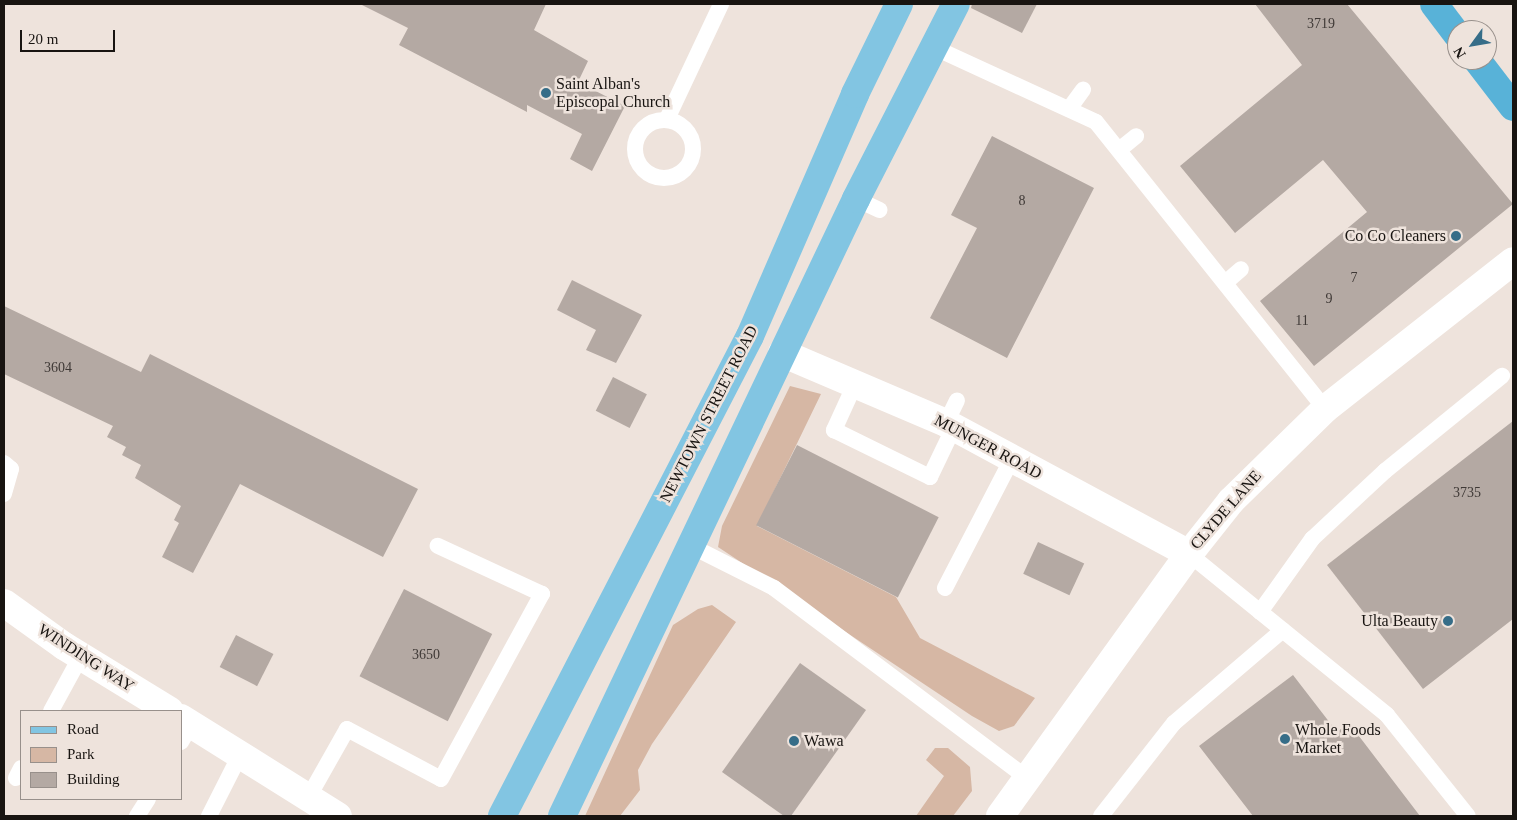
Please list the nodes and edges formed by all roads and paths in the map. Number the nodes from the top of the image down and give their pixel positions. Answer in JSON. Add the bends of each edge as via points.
{"nodes":[{"id":1,"x":721,"y":4,"type":"edge"},
{"id":2,"x":899,"y":4,"type":"edge"},
{"id":3,"x":956,"y":4,"type":"edge"},
{"id":4,"x":1434,"y":4,"type":"edge"},
{"id":5,"x":1447,"y":21,"type":"edge"},
{"id":6,"x":933,"y":48,"type":"junction"},
{"id":7,"x":1485,"y":70,"type":"edge"},
{"id":8,"x":1083,"y":90,"type":"dead end"},
{"id":9,"x":1513,"y":107,"type":"edge"},
{"id":10,"x":1069,"y":109,"type":"junction"},
{"id":11,"x":667,"y":119,"type":"dead end"},
{"id":12,"x":1136,"y":136,"type":"dead end"},
{"id":13,"x":1119,"y":150,"type":"junction"},
{"id":14,"x":856,"y":199,"type":"junction"},
{"id":15,"x":880,"y":210,"type":"dead end"},
{"id":16,"x":1513,"y":261,"type":"edge"},
{"id":17,"x":1241,"y":269,"type":"dead end"},
{"id":18,"x":1225,"y":283,"type":"junction"},
{"id":19,"x":782,"y":353,"type":"junction"},
{"id":20,"x":1502,"y":376,"type":"dead end"},
{"id":21,"x":855,"y":384,"type":"junction"},
{"id":22,"x":1325,"y":409,"type":"junction"},
{"id":23,"x":952,"y":417,"type":"junction"},
{"id":24,"x":1012,"y":459,"type":"junction"},
{"id":25,"x":4,"y":464,"type":"edge"},
{"id":26,"x":4,"y":494,"type":"edge"},
{"id":27,"x":438,"y":546,"type":"dead end"},
{"id":28,"x":691,"y":546,"type":"junction"},
{"id":29,"x":1188,"y":554,"type":"junction"},
{"id":30,"x":945,"y":588,"type":"dead end"},
{"id":31,"x":4,"y":603,"type":"edge"},
{"id":32,"x":1260,"y":612,"type":"junction"},
{"id":33,"x":1282,"y":630,"type":"junction"},
{"id":34,"x":81,"y":656,"type":"junction"},
{"id":35,"x":52,"y":710,"type":"edge"},
{"id":36,"x":160,"y":710,"type":"edge"},
{"id":37,"x":182,"y":725,"type":"edge"},
{"id":38,"x":240,"y":755,"type":"junction"},
{"id":39,"x":1027,"y":778,"type":"junction"},
{"id":40,"x":308,"y":798,"type":"junction"},
{"id":41,"x":147,"y":800,"type":"edge"},
{"id":42,"x":137,"y":816,"type":"edge"},
{"id":43,"x":209,"y":816,"type":"edge"},
{"id":44,"x":338,"y":816,"type":"edge"},
{"id":45,"x":502,"y":816,"type":"edge"},
{"id":46,"x":562,"y":816,"type":"edge"},
{"id":47,"x":1000,"y":816,"type":"edge"},
{"id":48,"x":1101,"y":816,"type":"edge"},
{"id":49,"x":1468,"y":816,"type":"edge"}],
"edges":[{"from":1,"to":11,"type":"lane"},
{"from":2,"to":45,"type":"main road","name":"NEWTOWN STREET ROAD","via":[[855,94],[750,336]]},
{"from":3,"to":6,"type":"main road"},
{"from":4,"to":5,"type":"highway"},
{"from":6,"to":10,"type":"lane"},
{"from":6,"to":14,"type":"main road"},
{"from":7,"to":9,"type":"highway"},
{"from":8,"to":10,"type":"lane"},
{"from":10,"to":13,"type":"lane","via":[[1096,122]]},
{"from":12,"to":13,"type":"lane"},
{"from":13,"to":18,"type":"lane"},
{"from":14,"to":15,"type":"lane"},
{"from":14,"to":19,"type":"main road"},
{"from":16,"to":22,"type":"street","name":"CLYDE LANE"},
{"from":17,"to":18,"type":"lane"},
{"from":18,"to":22,"type":"lane"},
{"from":19,"to":21,"type":"street","name":"MUNGER ROAD"},
{"from":19,"to":28,"type":"main road"},
{"from":20,"to":32,"type":"lane","via":[[1385,471],[1312,539]]},
{"from":21,"to":23,"type":"street","name":"MUNGER ROAD"},
{"from":21,"to":23,"type":"lane","via":[[834,430],[930,476]]},
{"from":22,"to":29,"type":"street","name":"CLYDE LANE","via":[[1231,501]]},
{"from":23,"to":24,"type":"street","name":"MUNGER ROAD"},
{"from":24,"to":29,"type":"street","name":"MUNGER ROAD"},
{"from":24,"to":30,"type":"lane"},
{"from":25,"to":26,"type":"lane","via":[[11,469]]},
{"from":27,"to":40,"type":"lane","via":[[542,594],[441,780],[347,728]]},
{"from":28,"to":39,"type":"lane","via":[[774,588]]},
{"from":28,"to":46,"type":"main road"},
{"from":29,"to":32,"type":"lane"},
{"from":29,"to":39,"type":"street","name":"CLYDE LANE"},
{"from":31,"to":34,"type":"street","name":"WINDING WAY"},
{"from":32,"to":33,"type":"lane"},
{"from":33,"to":48,"type":"lane","via":[[1174,723]]},
{"from":33,"to":49,"type":"lane","via":[[1387,714]]},
{"from":34,"to":35,"type":"lane"},
{"from":34,"to":36,"type":"street","name":"WINDING WAY"},
{"from":37,"to":38,"type":"street","name":"WINDING WAY"},
{"from":38,"to":40,"type":"street","name":"WINDING WAY"},
{"from":38,"to":43,"type":"lane"},
{"from":39,"to":47,"type":"street","name":"CLYDE LANE"},
{"from":40,"to":44,"type":"street","name":"WINDING WAY"},
{"from":41,"to":42,"type":"lane"}]}
